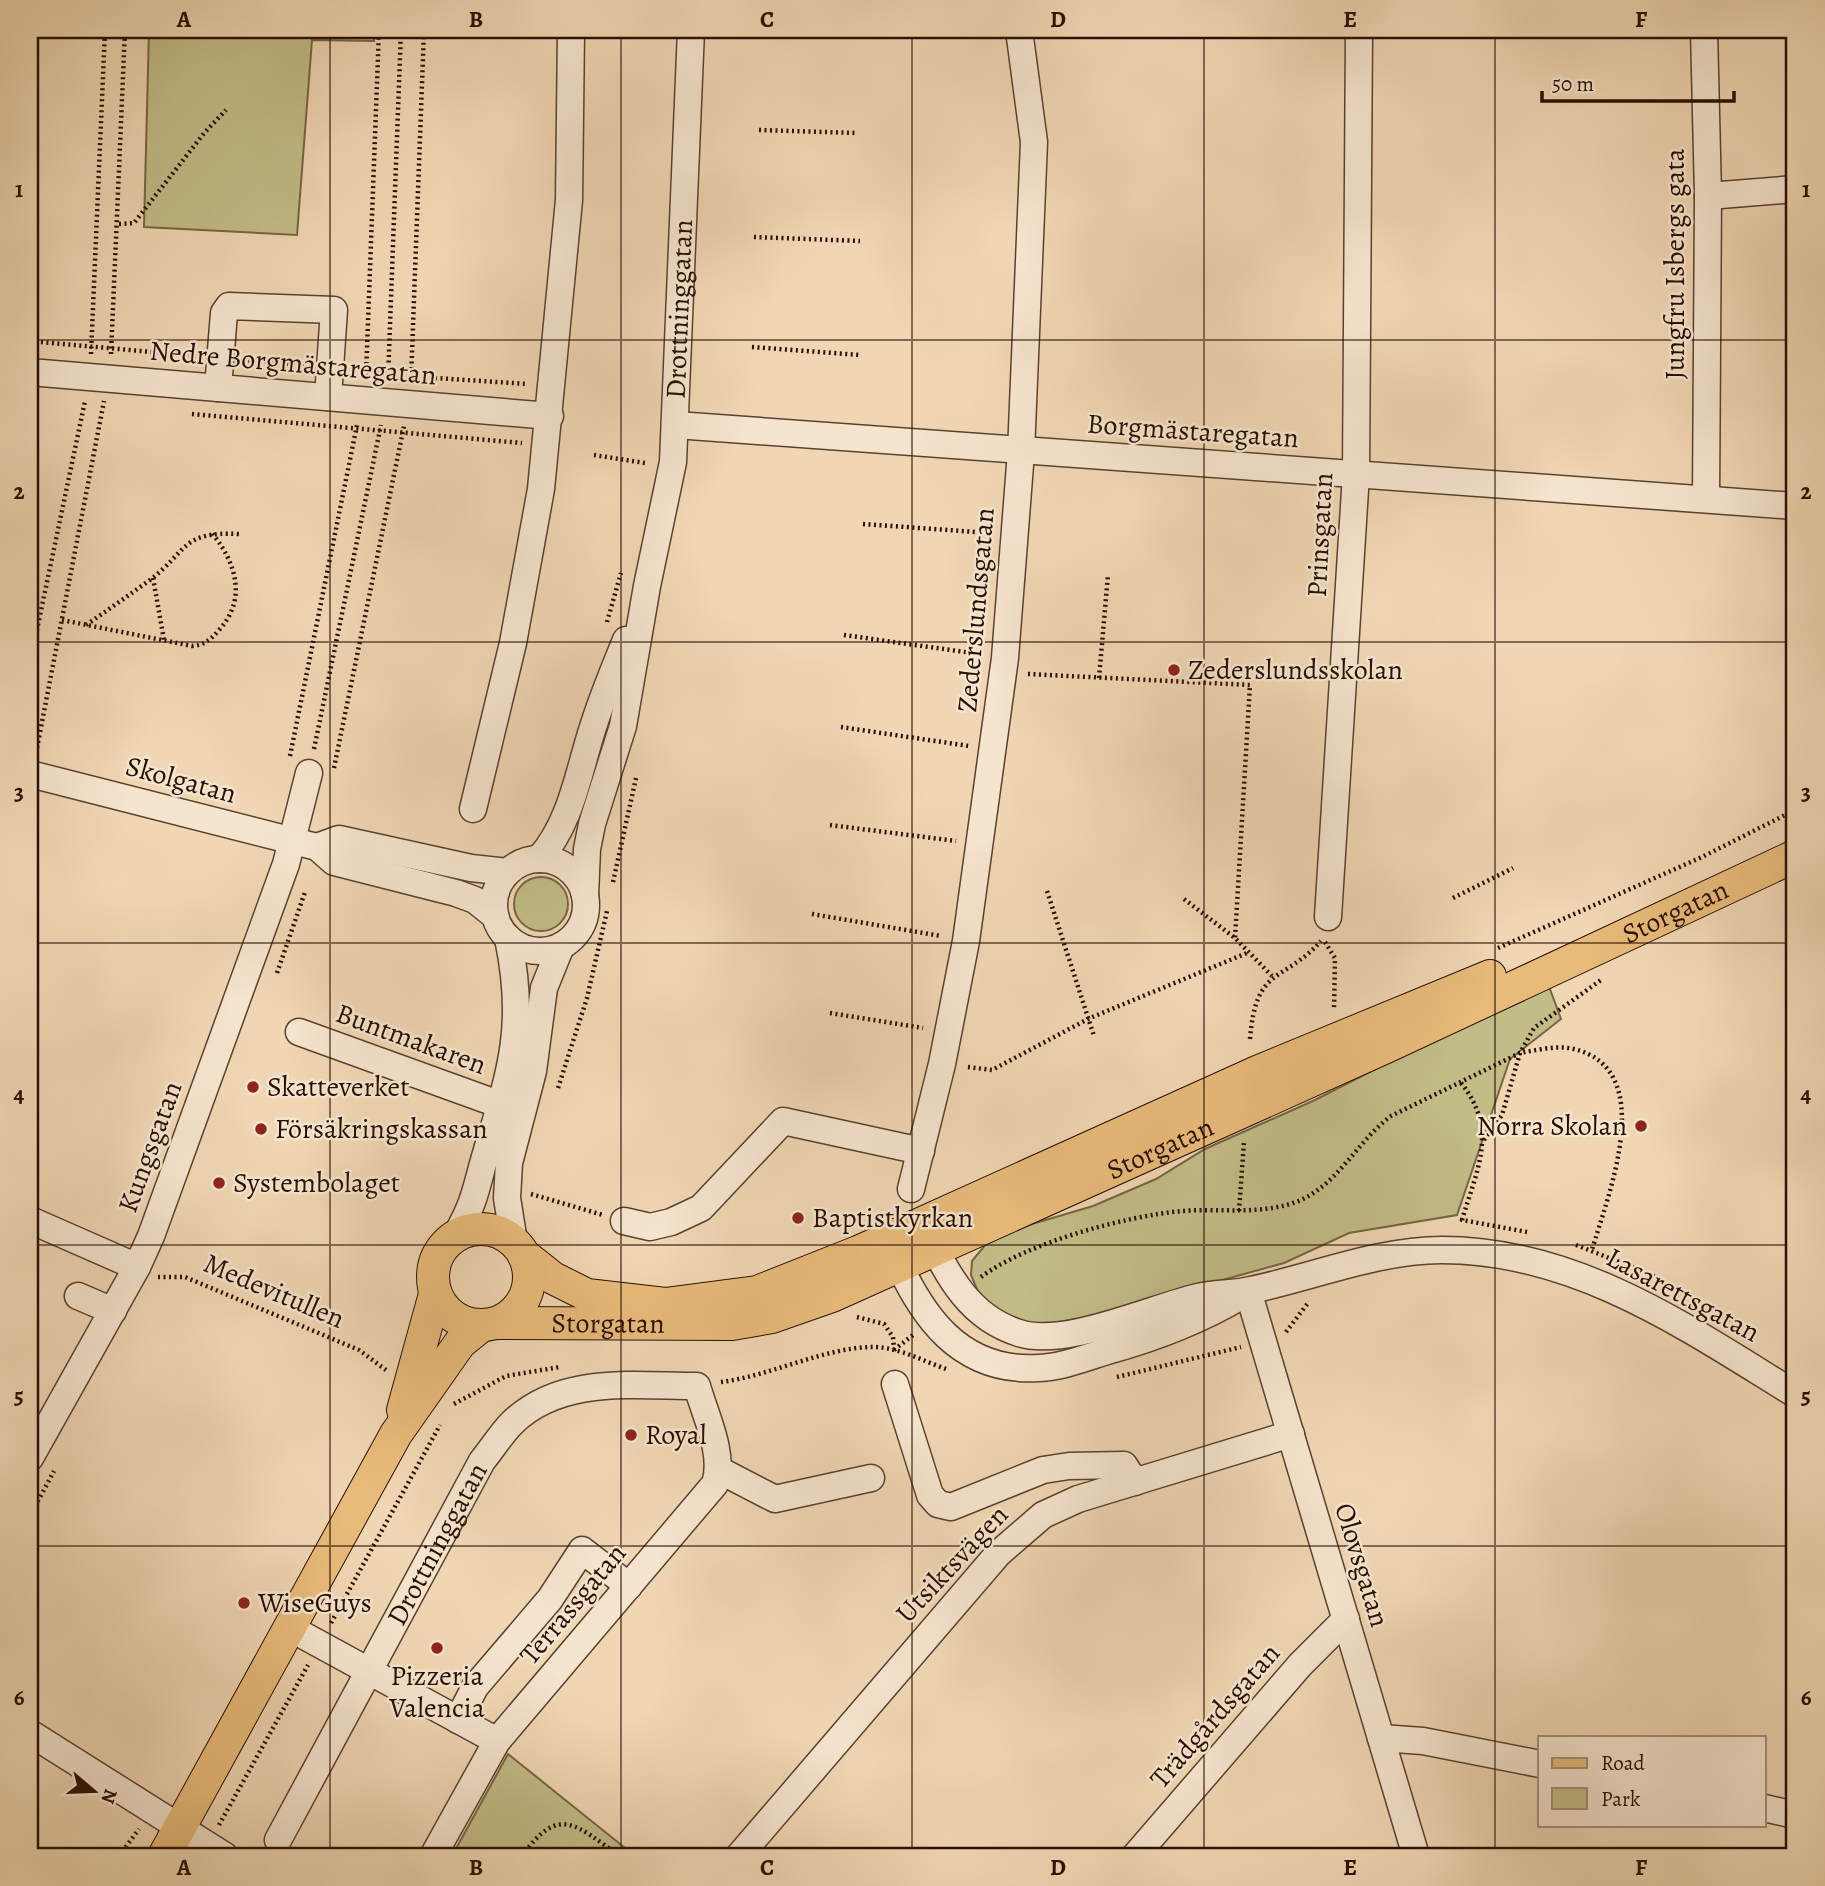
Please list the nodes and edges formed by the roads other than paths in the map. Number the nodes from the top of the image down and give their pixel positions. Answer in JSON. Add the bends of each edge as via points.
{"nodes":[{"id":1,"x":570,"y":30,"type":"edge"},
{"id":2,"x":691,"y":30,"type":"edge"},
{"id":3,"x":1019,"y":30,"type":"edge"},
{"id":4,"x":1359,"y":30,"type":"edge"},
{"id":5,"x":1704,"y":30,"type":"edge"},
{"id":6,"x":1795,"y":189,"type":"edge"},
{"id":7,"x":1708,"y":196,"type":"junction"},
{"id":8,"x":30,"y":372,"type":"edge"},
{"id":9,"x":218,"y":388,"type":"junction"},
{"id":10,"x":328,"y":397,"type":"junction"},
{"id":11,"x":550,"y":416,"type":"junction"},
{"id":12,"x":676,"y":425,"type":"junction"},
{"id":13,"x":1021,"y":452,"type":"junction"},
{"id":14,"x":1356,"y":474,"type":"junction"},
{"id":15,"x":1706,"y":499,"type":"junction"},
{"id":16,"x":1795,"y":506,"type":"edge"},
{"id":17,"x":647,"y":586,"type":"junction"},
{"id":18,"x":309,"y":774,"type":"road end"},
{"id":19,"x":34,"y":775,"type":"edge"},
{"id":20,"x":473,"y":809,"type":"dead end"},
{"id":21,"x":1795,"y":834,"type":"edge"},
{"id":22,"x":305,"y":844,"type":"junction"},
{"id":23,"x":1795,"y":856,"type":"edge"},
{"id":24,"x":539,"y":859,"type":"junction"},
{"id":25,"x":508,"y":872,"type":"junction"},
{"id":26,"x":597,"y":902,"type":"junction"},
{"id":27,"x":1328,"y":917,"type":"dead end"},
{"id":28,"x":502,"y":927,"type":"junction"},
{"id":29,"x":561,"y":946,"type":"junction"},
{"id":30,"x":299,"y":1032,"type":"dead end"},
{"id":31,"x":500,"y":1105,"type":"junction"},
{"id":32,"x":921,"y":1151,"type":"junction"},
{"id":33,"x":911,"y":1189,"type":"dead end"},
{"id":34,"x":30,"y":1220,"type":"edge"},
{"id":35,"x":624,"y":1221,"type":"road end"},
{"id":36,"x":456,"y":1236,"type":"junction"},
{"id":37,"x":929,"y":1237,"type":"junction"},
{"id":38,"x":519,"y":1249,"type":"junction"},
{"id":39,"x":894,"y":1253,"type":"junction"},
{"id":40,"x":148,"y":1272,"type":"junction"},
{"id":41,"x":1248,"y":1291,"type":"junction"},
{"id":42,"x":435,"y":1294,"type":"junction"},
{"id":43,"x":78,"y":1296,"type":"dead end"},
{"id":44,"x":113,"y":1311,"type":"junction"},
{"id":45,"x":489,"y":1324,"type":"junction"},
{"id":46,"x":895,"y":1384,"type":"dead end"},
{"id":47,"x":1795,"y":1394,"type":"edge"},
{"id":48,"x":396,"y":1434,"type":"junction"},
{"id":49,"x":1291,"y":1434,"type":"junction"},
{"id":50,"x":30,"y":1458,"type":"edge"},
{"id":51,"x":719,"y":1470,"type":"junction"},
{"id":52,"x":871,"y":1478,"type":"dead end"},
{"id":53,"x":1135,"y":1482,"type":"junction"},
{"id":54,"x":629,"y":1586,"type":"junction"},
{"id":55,"x":1346,"y":1619,"type":"junction"},
{"id":56,"x":290,"y":1628,"type":"junction"},
{"id":57,"x":369,"y":1671,"type":"junction"},
{"id":58,"x":458,"y":1720,"type":"junction"},
{"id":59,"x":30,"y":1733,"type":"edge"},
{"id":60,"x":1381,"y":1738,"type":"junction"},
{"id":61,"x":498,"y":1741,"type":"junction"},
{"id":62,"x":1538,"y":1764,"type":"edge"},
{"id":63,"x":1766,"y":1808,"type":"edge"},
{"id":64,"x":1795,"y":1815,"type":"edge"},
{"id":65,"x":179,"y":1828,"type":"junction"},
{"id":66,"x":278,"y":1840,"type":"dead end"},
{"id":67,"x":164,"y":1856,"type":"edge"},
{"id":68,"x":225,"y":1856,"type":"edge"},
{"id":69,"x":433,"y":1856,"type":"edge"},
{"id":70,"x":739,"y":1856,"type":"edge"},
{"id":71,"x":1135,"y":1856,"type":"edge"},
{"id":72,"x":1416,"y":1856,"type":"edge"}],
"edges":[{"from":1,"to":11,"type":"street","via":[[569,200]]},
{"from":2,"to":12,"type":"street","name":"Drottninggatan"},
{"from":3,"to":13,"type":"street","name":"Zederslundsgatan","via":[[1034,142]]},
{"from":4,"to":14,"type":"street","name":"Prinsgatan"},
{"from":5,"to":7,"type":"street","name":"Jungfru Isbergs gata"},
{"from":6,"to":7,"type":"street"},
{"from":7,"to":15,"type":"street","name":"Jungfru Isbergs gata"},
{"from":8,"to":9,"type":"street","name":"Nedre Borgmästaregatan"},
{"from":9,"to":10,"type":"street","name":"Nedre Borgmästaregatan"},
{"from":9,"to":10,"type":"street","via":[[224,313],[229,306],[334,310]]},
{"from":10,"to":11,"type":"street","name":"Nedre Borgmästaregatan"},
{"from":11,"to":20,"type":"street","via":[[539,508],[513,643]]},
{"from":12,"to":13,"type":"street","name":"Borgmästaregatan"},
{"from":12,"to":17,"type":"street","name":"Drottninggatan","via":[[664,514]]},
{"from":13,"to":14,"type":"street","name":"Borgmästaregatan"},
{"from":13,"to":32,"type":"street","name":"Zederslundsgatan","via":[[1004,666],[981,845],[942,1064]]},
{"from":14,"to":15,"type":"street","name":"Borgmästaregatan"},
{"from":14,"to":27,"type":"street","name":"Prinsgatan"},
{"from":15,"to":16,"type":"street","name":"Borgmästaregatan"},
{"from":17,"to":24,"type":"street","name":"Drottninggatan","via":[[595,719],[566,816]]},
{"from":17,"to":26,"type":"street","name":"Drottninggatan","via":[[623,726],[587,849]]},
{"from":18,"to":22,"type":"street","name":"Kungsgatan"},
{"from":19,"to":22,"type":"street","name":"Skolgatan"},
{"from":21,"to":37,"type":"main road","name":"Storgatan","via":[[1539,954],[1257,1073]]},
{"from":22,"to":25,"type":"street","name":"Skolgatan","via":[[339,839]]},
{"from":22,"to":28,"type":"street","name":"Skolgatan","via":[[334,862],[475,900]]},
{"from":22,"to":40,"type":"street","name":"Kungsgatan"},
{"from":23,"to":37,"type":"main road","name":"Storgatan","via":[[1386,1047]]},
{"from":24,"to":25,"type":"street"},
{"from":24,"to":26,"type":"street","via":[[569,869]]},
{"from":25,"to":28,"type":"street","via":[[496,892]]},
{"from":26,"to":29,"type":"street","via":[[573,938]]},
{"from":28,"to":29,"type":"street","via":[[533,951]]},
{"from":28,"to":31,"type":"street","via":[[518,1005]]},
{"from":29,"to":38,"type":"street","via":[[544,988],[533,1071],[509,1163],[507,1198]]},
{"from":30,"to":31,"type":"street","name":"Buntmakaren"},
{"from":31,"to":36,"type":"street","via":[[478,1191]]},
{"from":32,"to":33,"type":"street","name":"Zederslundsgatan"},
{"from":32,"to":35,"type":"street","via":[[783,1121],[701,1208],[650,1227]]},
{"from":34,"to":40,"type":"street"},
{"from":36,"to":38,"type":"main road","via":[[486,1229]]},
{"from":36,"to":42,"type":"main road","via":[[438,1255],[432,1280]]},
{"from":37,"to":39,"type":"main road","name":"Storgatan"},
{"from":37,"to":41,"type":"street","name":"Lasarettsgatan","via":[[974,1310],[995,1323],[1036,1337],[1061,1336],[1200,1296]]},
{"from":38,"to":39,"type":"main road","name":"Storgatan","via":[[553,1278],[587,1295],[665,1304],[757,1292]]},
{"from":38,"to":45,"type":"main road","via":[[528,1268],[526,1294],[520,1307]]},
{"from":39,"to":41,"type":"street","name":"Lasarettsgatan","via":[[931,1321],[956,1345],[976,1357],[1018,1368],[1042,1368],[1118,1348],[1205,1318]]},
{"from":39,"to":45,"type":"main road","name":"Storgatan","via":[[772,1317],[691,1326],[583,1321]]},
{"from":40,"to":44,"type":"street","name":"Kungsgatan"},
{"from":41,"to":47,"type":"street","name":"Lasarettsgatan","via":[[1396,1254],[1442,1250],[1527,1260],[1580,1275],[1656,1309]]},
{"from":41,"to":49,"type":"street","name":"Olovsgatan"},
{"from":42,"to":45,"type":"main road","via":[[458,1320]]},
{"from":42,"to":48,"type":"main road"},
{"from":43,"to":44,"type":"street"},
{"from":44,"to":50,"type":"street","name":"Kungsgatan"},
{"from":45,"to":48,"type":"main road","via":[[460,1343]]},
{"from":46,"to":53,"type":"street","via":[[930,1495],[938,1504],[951,1507],[1043,1470],[1069,1466],[1124,1465]]},
{"from":48,"to":56,"type":"main road"},
{"from":49,"to":53,"type":"street","name":"Utsiktsvägen"},
{"from":49,"to":55,"type":"street","name":"Olovsgatan"},
{"from":51,"to":52,"type":"street","via":[[775,1499]]},
{"from":51,"to":54,"type":"street","name":"Terrassgatan","via":[[706,1497]]},
{"from":51,"to":57,"type":"street","name":"Drottninggatan","via":[[697,1386],[578,1388],[542,1401],[512,1423],[482,1461]]},
{"from":53,"to":70,"type":"street","name":"Utsiktsvägen","via":[[1060,1507],[1013,1539]]},
{"from":54,"to":58,"type":"street","via":[[582,1550],[550,1600],[475,1687]]},
{"from":54,"to":61,"type":"street","name":"Terrassgatan"},
{"from":55,"to":60,"type":"street","name":"Olovsgatan"},
{"from":55,"to":71,"type":"street","name":"Trädgårdsgatan","via":[[1300,1665]]},
{"from":56,"to":57,"type":"street"},
{"from":56,"to":65,"type":"main road"},
{"from":57,"to":58,"type":"street"},
{"from":57,"to":66,"type":"street","name":"Drottninggatan"},
{"from":58,"to":61,"type":"street"},
{"from":59,"to":65,"type":"street"},
{"from":60,"to":62,"type":"street","via":[[1423,1741]]},
{"from":60,"to":72,"type":"street","name":"Olovsgatan"},
{"from":61,"to":69,"type":"street","name":"Terrassgatan"},
{"from":63,"to":64,"type":"street"},
{"from":65,"to":67,"type":"main road"},
{"from":65,"to":68,"type":"street"}]}
